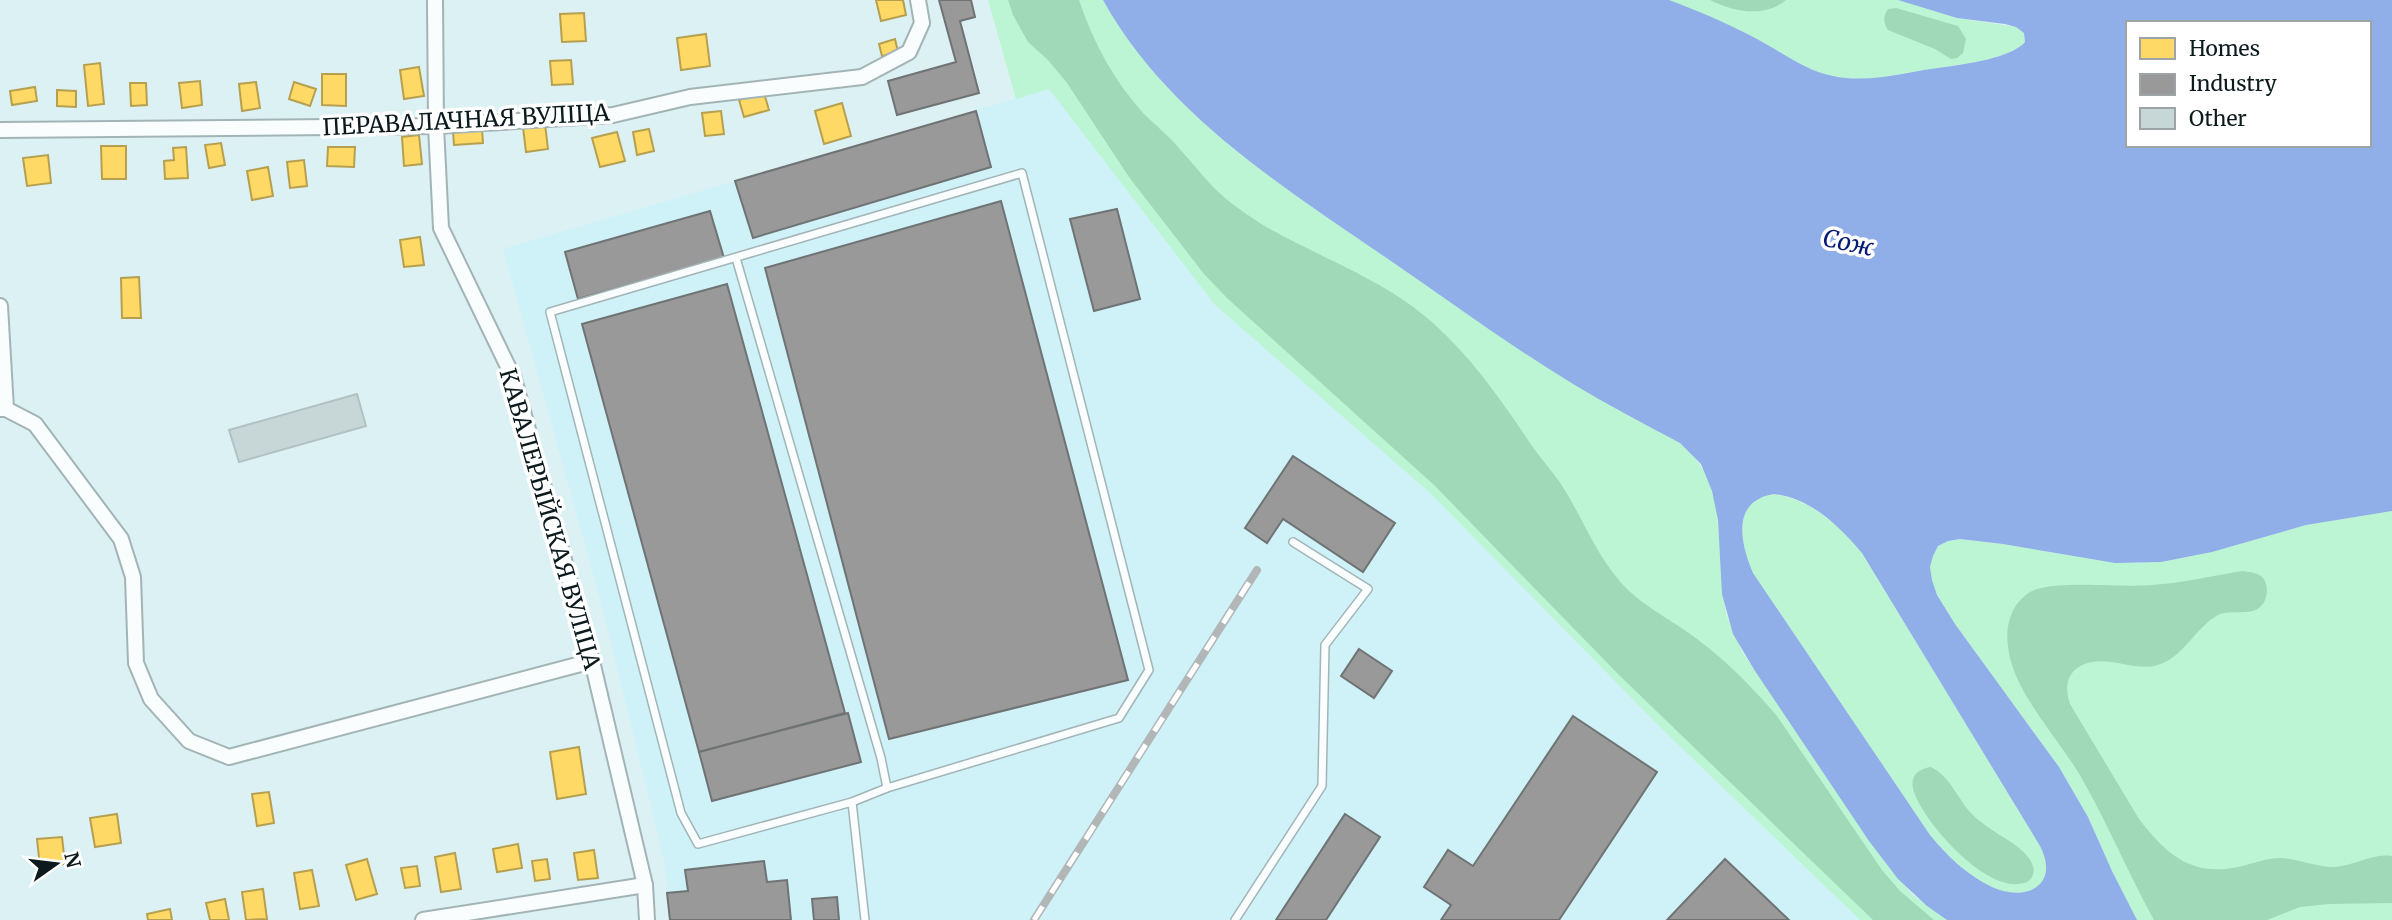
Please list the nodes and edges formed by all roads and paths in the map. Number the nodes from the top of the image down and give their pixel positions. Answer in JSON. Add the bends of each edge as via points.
{"nodes":[{"id":1,"x":435,"y":0,"type":"edge"},
{"id":2,"x":918,"y":0,"type":"edge"},
{"id":3,"x":436,"y":126,"type":"junction"},
{"id":4,"x":0,"y":130,"type":"edge"},
{"id":5,"x":736,"y":258,"type":"junction"},
{"id":6,"x":0,"y":306,"type":"edge"},
{"id":7,"x":3,"y":409,"type":"edge"},
{"id":8,"x":1293,"y":542,"type":"dead end"},
{"id":9,"x":592,"y":661,"type":"junction"},
{"id":10,"x":887,"y":788,"type":"junction"},
{"id":11,"x":852,"y":802,"type":"junction"},
{"id":12,"x":645,"y":885,"type":"junction"},
{"id":13,"x":423,"y":920,"type":"edge"},
{"id":14,"x":646,"y":920,"type":"edge"},
{"id":15,"x":865,"y":920,"type":"edge"},
{"id":16,"x":1235,"y":920,"type":"edge"}],
"edges":[{"from":1,"to":3,"type":"street","name":"КАВАЛЕРЫЙСКАЯ ВУЛІЦА"},
{"from":2,"to":3,"type":"street","name":"ПЕРАВАЛАЧНАЯ ВУЛІЦА","via":[[922,23],[909,52],[862,77],[690,97],[613,115]]},
{"from":3,"to":4,"type":"street","name":"ПЕРАВАЛАЧНАЯ ВУЛІЦА"},
{"from":3,"to":9,"type":"street","name":"КАВАЛЕРЫЙСКАЯ ВУЛІЦА","via":[[441,228],[514,379]]},
{"from":5,"to":10,"type":"lane"},
{"from":5,"to":10,"type":"lane","via":[[1022,173],[1149,670],[1119,718]]},
{"from":5,"to":11,"type":"lane","via":[[550,312],[681,813],[698,844]]},
{"from":6,"to":7,"type":"street"},
{"from":7,"to":9,"type":"street","via":[[35,424],[121,540],[133,577],[136,663],[151,699],[189,741],[229,757]]},
{"from":8,"to":16,"type":"lane","via":[[1368,589],[1325,645],[1322,786]]},
{"from":9,"to":12,"type":"street","name":"КАВАЛЕРЫЙСКАЯ ВУЛІЦА"},
{"from":10,"to":11,"type":"lane"},
{"from":11,"to":15,"type":"lane"},
{"from":12,"to":13,"type":"street"},
{"from":12,"to":14,"type":"street","name":"КАВАЛЕРЫЙСКАЯ ВУЛІЦА"}]}
